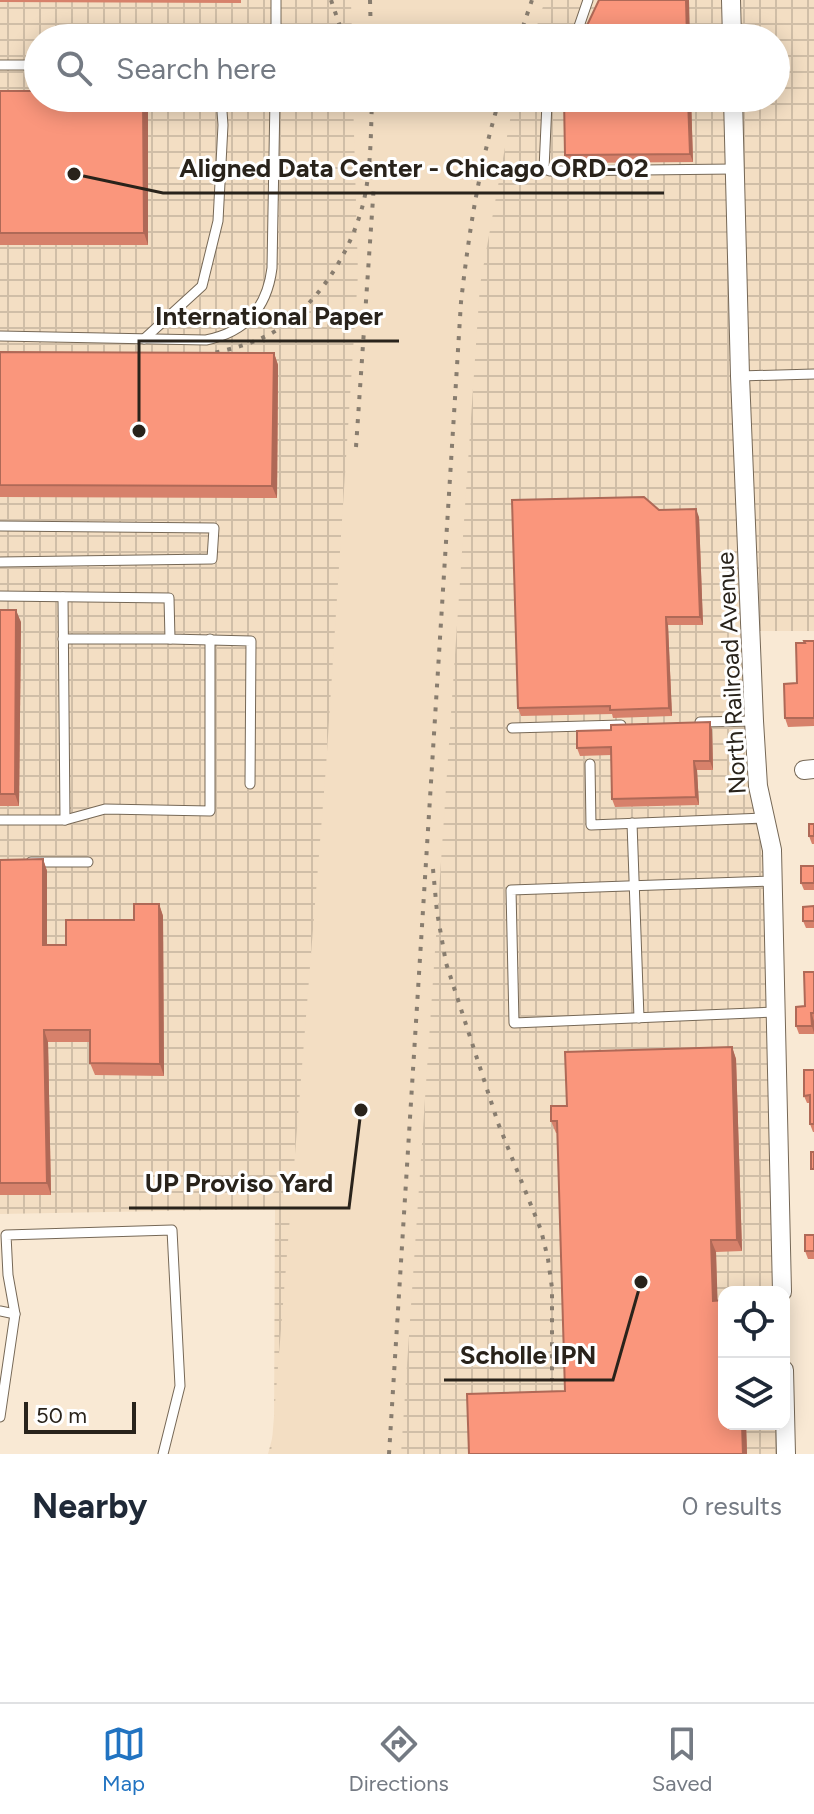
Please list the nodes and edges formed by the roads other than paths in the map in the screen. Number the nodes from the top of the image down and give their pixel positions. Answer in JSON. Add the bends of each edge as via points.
{"nodes":[{"id":1,"x":276,"y":0,"type":"edge"},
{"id":2,"x":588,"y":0,"type":"edge"},
{"id":3,"x":731,"y":0,"type":"edge"},
{"id":4,"x":276,"y":24,"type":"edge"},
{"id":5,"x":580,"y":24,"type":"edge"},
{"id":6,"x":732,"y":24,"type":"edge"},
{"id":7,"x":0,"y":65,"type":"edge"},
{"id":8,"x":24,"y":65,"type":"edge"},
{"id":9,"x":222,"y":112,"type":"edge"},
{"id":10,"x":275,"y":112,"type":"edge"},
{"id":11,"x":547,"y":112,"type":"edge"},
{"id":12,"x":733,"y":112,"type":"edge"},
{"id":13,"x":734,"y":169,"type":"junction"},
{"id":14,"x":0,"y":336,"type":"edge"},
{"id":15,"x":144,"y":339,"type":"junction"},
{"id":16,"x":814,"y":374,"type":"edge"},
{"id":17,"x":740,"y":376,"type":"junction"},
{"id":18,"x":0,"y":526,"type":"edge"},
{"id":19,"x":0,"y":562,"type":"edge"},
{"id":20,"x":0,"y":596,"type":"edge"},
{"id":21,"x":63,"y":597,"type":"junction"},
{"id":22,"x":63,"y":639,"type":"junction"},
{"id":23,"x":170,"y":639,"type":"junction"},
{"id":24,"x":210,"y":639,"type":"junction"},
{"id":25,"x":754,"y":721,"type":"junction"},
{"id":26,"x":694,"y":722,"type":"edge"},
{"id":27,"x":633,"y":724,"type":"edge"},
{"id":28,"x":512,"y":728,"type":"dead end"},
{"id":29,"x":590,"y":764,"type":"dead end"},
{"id":30,"x":250,"y":784,"type":"dead end"},
{"id":31,"x":765,"y":818,"type":"junction"},
{"id":32,"x":0,"y":820,"type":"edge"},
{"id":33,"x":65,"y":820,"type":"junction"},
{"id":34,"x":632,"y":823,"type":"junction"},
{"id":35,"x":15,"y":862,"type":"edge"},
{"id":36,"x":88,"y":862,"type":"dead end"},
{"id":37,"x":773,"y":881,"type":"junction"},
{"id":38,"x":635,"y":886,"type":"junction"},
{"id":39,"x":776,"y":1012,"type":"junction"},
{"id":40,"x":639,"y":1018,"type":"junction"},
{"id":41,"x":4,"y":1276,"type":"edge"},
{"id":42,"x":782,"y":1286,"type":"edge"},
{"id":43,"x":0,"y":1311,"type":"edge"},
{"id":44,"x":15,"y":1314,"type":"junction"},
{"id":45,"x":2,"y":1396,"type":"edge"},
{"id":46,"x":0,"y":1417,"type":"edge"},
{"id":47,"x":785,"y":1430,"type":"edge"},
{"id":48,"x":163,"y":1454,"type":"edge"},
{"id":49,"x":786,"y":1454,"type":"edge"}],
"edges":[{"from":1,"to":4,"type":"lane"},
{"from":2,"to":5,"type":"lane"},
{"from":3,"to":6,"type":"street"},
{"from":7,"to":8,"type":"lane"},
{"from":9,"to":15,"type":"lane","via":[[218,221],[202,286]]},
{"from":10,"to":15,"type":"lane","via":[[272,268],[260,308],[225,336]]},
{"from":11,"to":13,"type":"lane","via":[[544,169],[550,171]]},
{"from":12,"to":13,"type":"street","name":"North Railroad Avenue"},
{"from":13,"to":17,"type":"street","name":"North Railroad Avenue"},
{"from":14,"to":15,"type":"lane"},
{"from":16,"to":17,"type":"lane"},
{"from":17,"to":25,"type":"street","name":"North Railroad Avenue"},
{"from":18,"to":19,"type":"lane","via":[[214,528],[212,559]]},
{"from":20,"to":21,"type":"lane"},
{"from":21,"to":22,"type":"lane"},
{"from":21,"to":23,"type":"lane","via":[[169,598]]},
{"from":22,"to":23,"type":"lane"},
{"from":22,"to":33,"type":"lane"},
{"from":23,"to":24,"type":"lane"},
{"from":24,"to":30,"type":"lane","via":[[251,641]]},
{"from":24,"to":33,"type":"lane","via":[[210,811],[105,809]]},
{"from":25,"to":26,"type":"lane"},
{"from":25,"to":31,"type":"street","name":"North Railroad Avenue"},
{"from":27,"to":28,"type":"lane"},
{"from":29,"to":34,"type":"lane","via":[[591,825]]},
{"from":31,"to":34,"type":"lane"},
{"from":31,"to":37,"type":"street","name":"North Railroad Avenue"},
{"from":32,"to":33,"type":"lane"},
{"from":34,"to":38,"type":"lane"},
{"from":35,"to":36,"type":"lane"},
{"from":37,"to":38,"type":"lane"},
{"from":37,"to":39,"type":"street","name":"North Railroad Avenue"},
{"from":38,"to":40,"type":"lane"},
{"from":38,"to":40,"type":"lane","via":[[511,890],[514,1023]]},
{"from":39,"to":40,"type":"lane"},
{"from":39,"to":42,"type":"street","name":"North Railroad Avenue"},
{"from":41,"to":44,"type":"lane"},
{"from":41,"to":48,"type":"lane","via":[[6,1235],[172,1230],[180,1386]]},
{"from":43,"to":44,"type":"lane"},
{"from":44,"to":45,"type":"lane"},
{"from":45,"to":46,"type":"lane"},
{"from":47,"to":49,"type":"street"}]}
